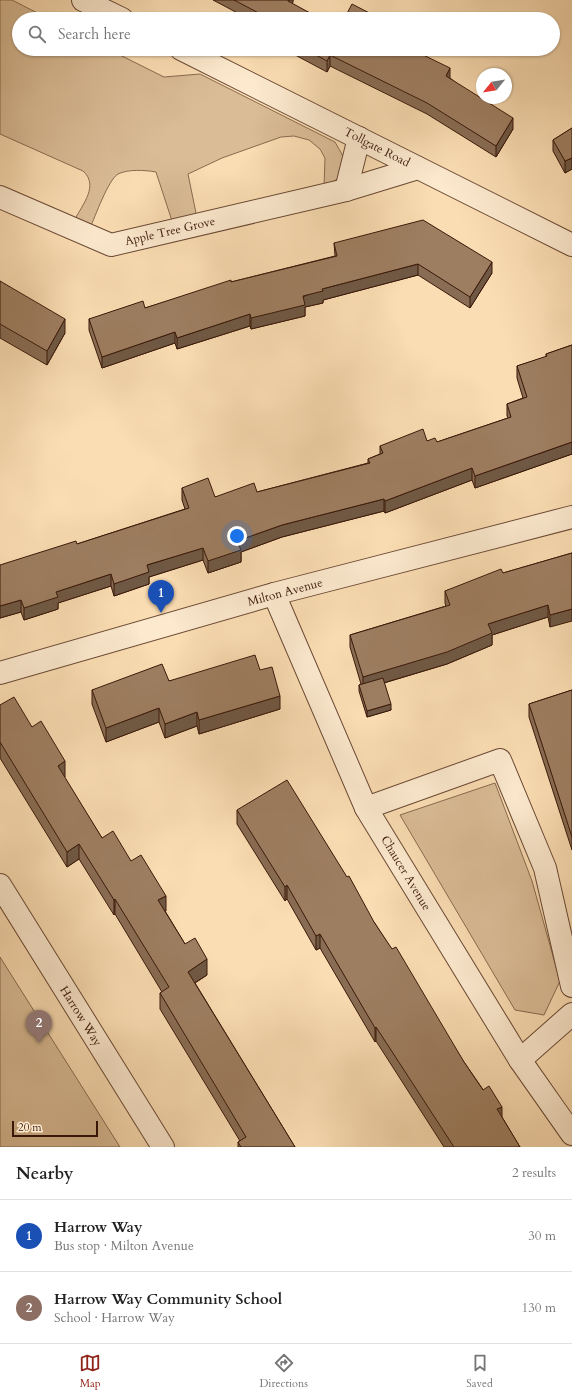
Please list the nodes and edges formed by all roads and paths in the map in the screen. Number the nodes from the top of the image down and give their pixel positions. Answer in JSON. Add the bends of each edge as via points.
{"nodes":[{"id":1,"x":97,"y":3,"type":"edge"},
{"id":2,"x":111,"y":12,"type":"edge"},
{"id":3,"x":195,"y":56,"type":"edge"},
{"id":4,"x":359,"y":138,"type":"junction"},
{"id":5,"x":418,"y":168,"type":"junction"},
{"id":6,"x":346,"y":190,"type":"junction"},
{"id":7,"x":0,"y":197,"type":"edge"},
{"id":8,"x":572,"y":245,"type":"edge"},
{"id":9,"x":572,"y":517,"type":"edge"},
{"id":10,"x":274,"y":594,"type":"junction"},
{"id":11,"x":0,"y":673,"type":"edge"},
{"id":12,"x":366,"y":808,"type":"junction"},
{"id":13,"x":0,"y":885,"type":"edge"},
{"id":14,"x":572,"y":986,"type":"edge"},
{"id":15,"x":572,"y":1014,"type":"edge"},
{"id":16,"x":520,"y":1060,"type":"junction"},
{"id":17,"x":572,"y":1134,"type":"edge"},
{"id":18,"x":163,"y":1147,"type":"edge"}],
"edges":[{"from":1,"to":2,"type":"street"},
{"from":3,"to":4,"type":"street","name":"Tollgate Road"},
{"from":4,"to":5,"type":"street","name":"Tollgate Road"},
{"from":4,"to":6,"type":"street"},
{"from":5,"to":6,"type":"street","name":"Apple Tree Grove"},
{"from":5,"to":8,"type":"street","name":"Tollgate Road"},
{"from":6,"to":7,"type":"street","name":"Apple Tree Grove","via":[[111,245]]},
{"from":9,"to":10,"type":"street","name":"Milton Avenue"},
{"from":10,"to":11,"type":"street","name":"Milton Avenue"},
{"from":10,"to":12,"type":"street","name":"Chaucer Avenue"},
{"from":12,"to":14,"type":"street","via":[[500,760],[545,868]]},
{"from":12,"to":16,"type":"street","name":"Chaucer Avenue"},
{"from":13,"to":18,"type":"street","name":"Harrow Way"},
{"from":15,"to":16,"type":"street"},
{"from":16,"to":17,"type":"street","name":"Chaucer Avenue"}]}
